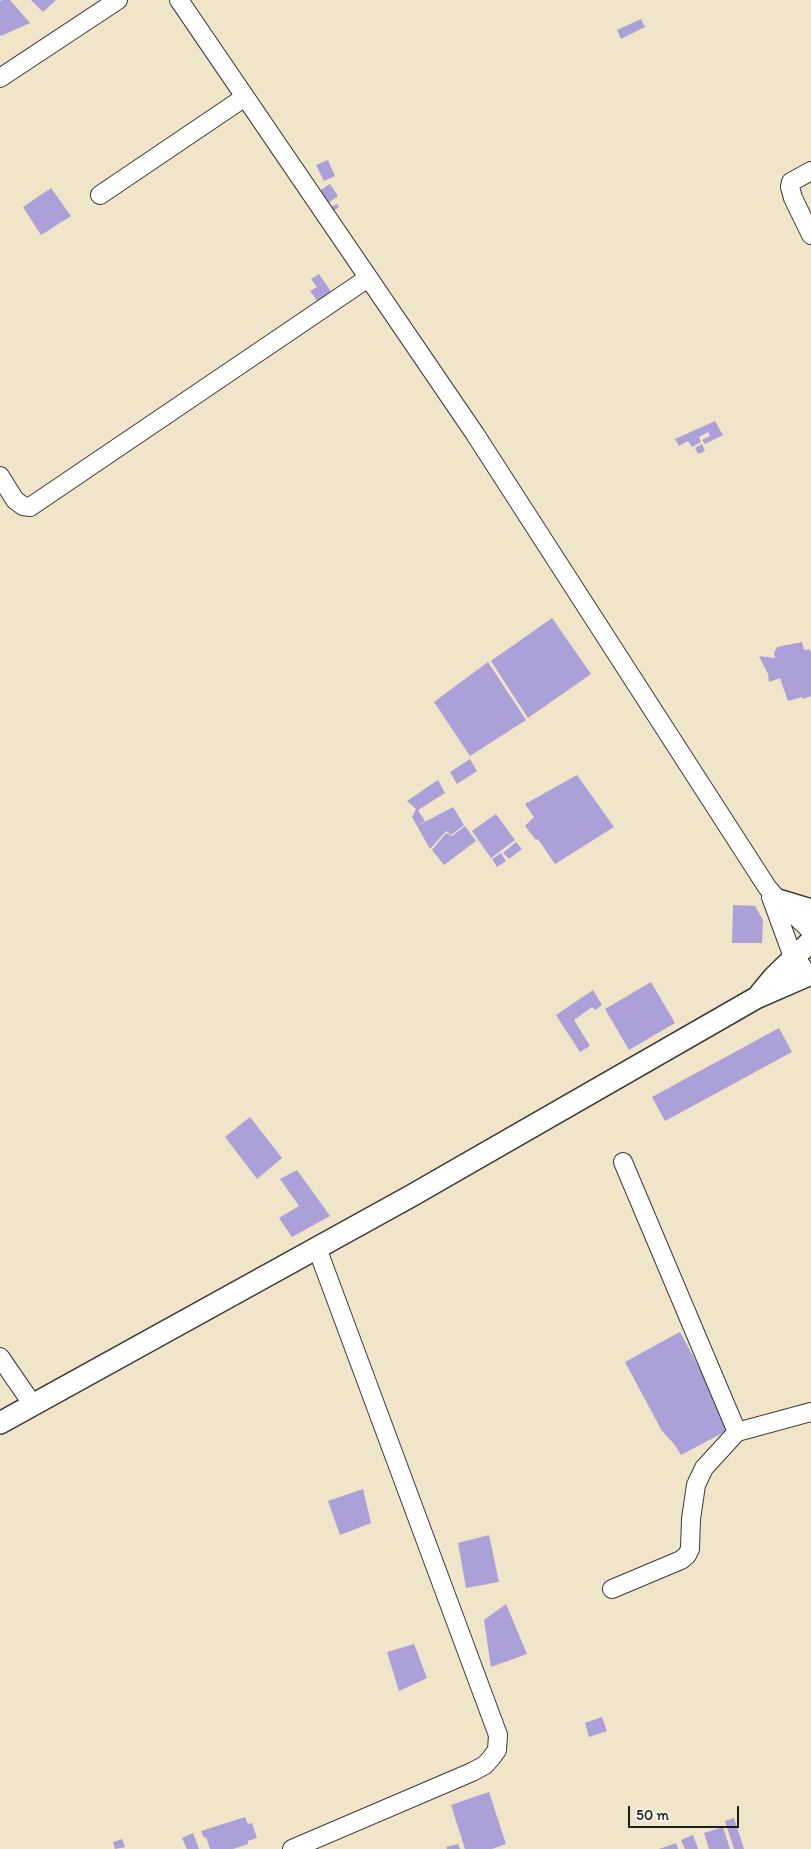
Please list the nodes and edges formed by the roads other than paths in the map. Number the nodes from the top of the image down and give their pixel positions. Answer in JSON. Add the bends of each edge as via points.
{"nodes":[{"id":1,"x":118,"y":0,"type":"edge"},
{"id":2,"x":179,"y":0,"type":"edge"},
{"id":3,"x":0,"y":78,"type":"edge"},
{"id":4,"x":245,"y":97,"type":"junction"},
{"id":5,"x":811,"y":170,"type":"edge"},
{"id":6,"x":100,"y":195,"type":"dead end"},
{"id":7,"x":811,"y":235,"type":"edge"},
{"id":8,"x":368,"y":278,"type":"junction"},
{"id":9,"x":0,"y":476,"type":"edge"},
{"id":10,"x":773,"y":893,"type":"junction"},
{"id":11,"x":811,"y":910,"type":"edge"},
{"id":12,"x":811,"y":931,"type":"edge"},
{"id":13,"x":811,"y":941,"type":"edge"},
{"id":14,"x":793,"y":957,"type":"junction"},
{"id":15,"x":811,"y":973,"type":"edge"},
{"id":16,"x":756,"y":998,"type":"junction"},
{"id":17,"x":623,"y":1162,"type":"dead end"},
{"id":18,"x":317,"y":1248,"type":"junction"},
{"id":19,"x":0,"y":1357,"type":"edge"},
{"id":20,"x":32,"y":1404,"type":"junction"},
{"id":21,"x":811,"y":1412,"type":"edge"},
{"id":22,"x":0,"y":1423,"type":"edge"},
{"id":23,"x":737,"y":1432,"type":"junction"},
{"id":24,"x":612,"y":1589,"type":"dead end"},
{"id":25,"x":292,"y":1849,"type":"edge"}],
"edges":[{"from":1,"to":3,"type":"street"},
{"from":2,"to":4,"type":"street"},
{"from":4,"to":6,"type":"street"},
{"from":4,"to":8,"type":"street"},
{"from":5,"to":7,"type":"street","via":[[791,182],[790,187]]},
{"from":8,"to":9,"type":"street","via":[[30,506],[22,506],[15,500]]},
{"from":8,"to":10,"type":"street","via":[[475,434]]},
{"from":10,"to":11,"type":"street"},
{"from":10,"to":12,"type":"street"},
{"from":10,"to":14,"type":"street"},
{"from":13,"to":14,"type":"street"},
{"from":14,"to":15,"type":"street"},
{"from":14,"to":16,"type":"street"},
{"from":15,"to":16,"type":"street"},
{"from":16,"to":18,"type":"street"},
{"from":17,"to":23,"type":"street"},
{"from":18,"to":20,"type":"street"},
{"from":18,"to":25,"type":"street","via":[[498,1735],[497,1750],[485,1765]]},
{"from":19,"to":20,"type":"street"},
{"from":20,"to":22,"type":"street"},
{"from":21,"to":23,"type":"street"},
{"from":23,"to":24,"type":"street","via":[[704,1468],[696,1485],[687,1555]]}]}
